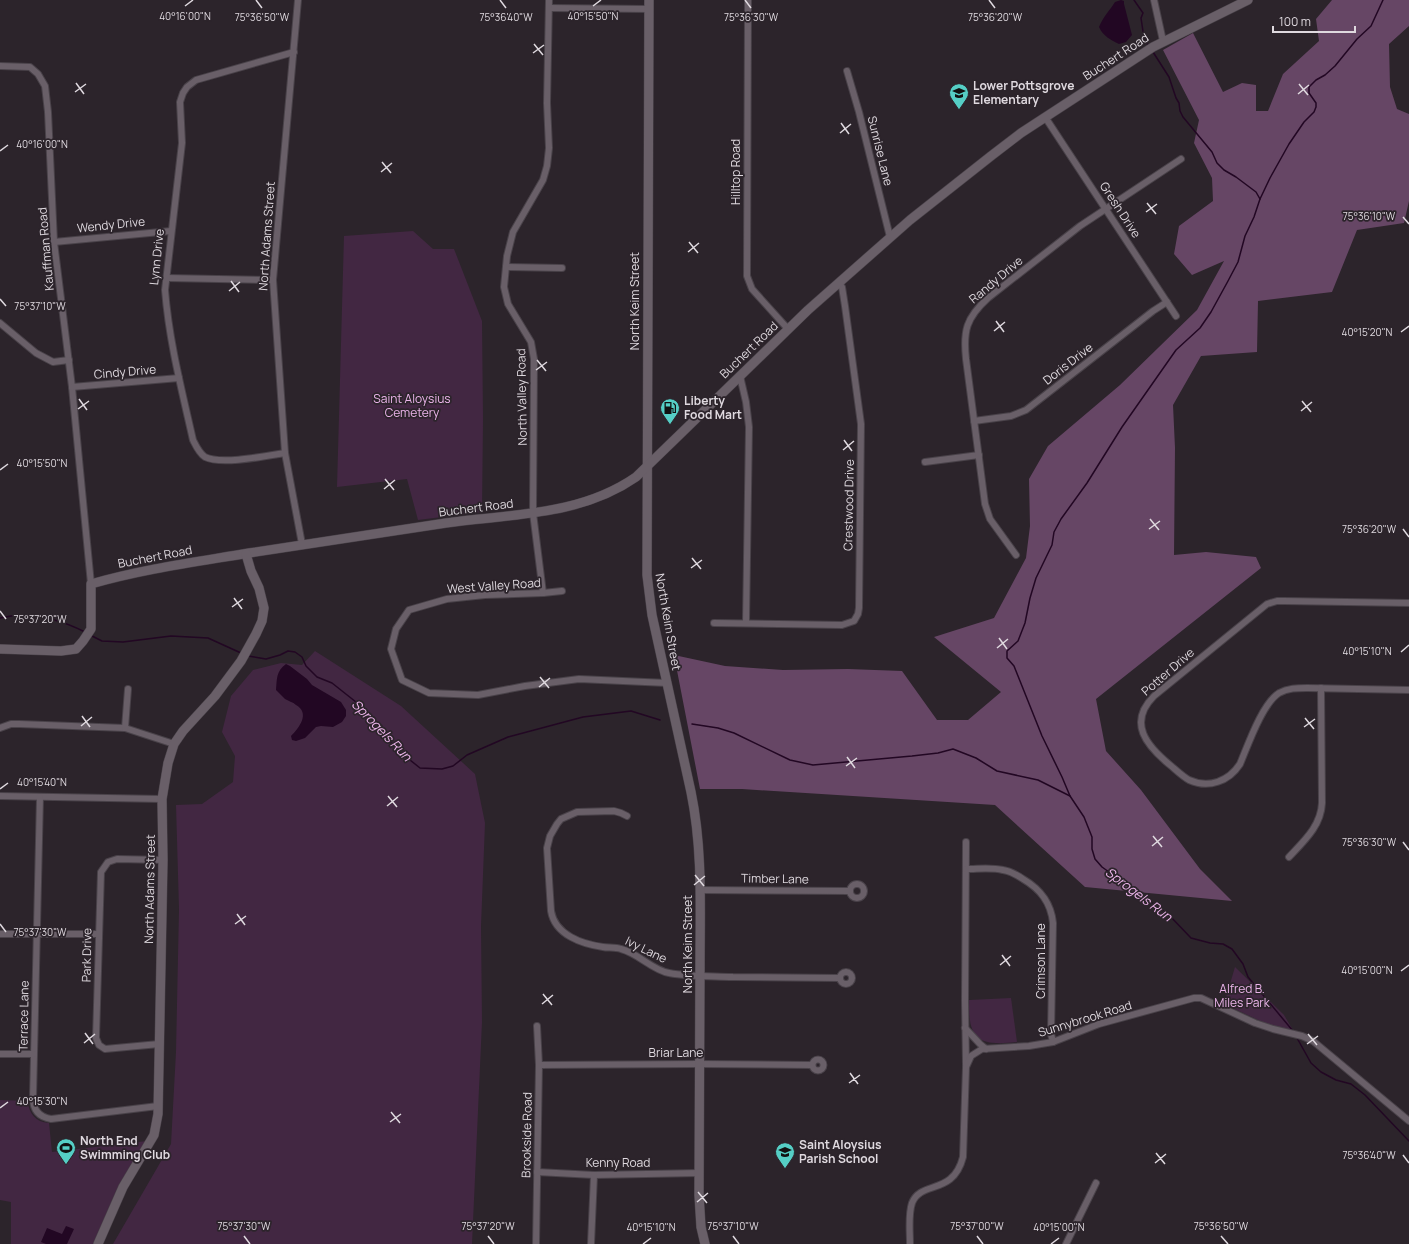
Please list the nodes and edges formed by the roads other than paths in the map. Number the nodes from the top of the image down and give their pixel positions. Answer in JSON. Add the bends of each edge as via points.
{"nodes":[{"id":1,"x":298,"y":0,"type":"edge"},
{"id":2,"x":549,"y":0,"type":"edge"},
{"id":3,"x":748,"y":0,"type":"edge"},
{"id":4,"x":1154,"y":0,"type":"edge"},
{"id":5,"x":1248,"y":0,"type":"edge"},
{"id":6,"x":648,"y":5,"type":"edge"},
{"id":7,"x":549,"y":8,"type":"junction"},
{"id":8,"x":1163,"y":41,"type":"junction"},
{"id":9,"x":294,"y":52,"type":"junction"},
{"id":10,"x":0,"y":66,"type":"edge"},
{"id":11,"x":847,"y":71,"type":"dead end"},
{"id":12,"x":1045,"y":117,"type":"junction"},
{"id":13,"x":1181,"y":159,"type":"dead end"},
{"id":14,"x":1106,"y":208,"type":"junction"},
{"id":15,"x":171,"y":231,"type":"junction"},
{"id":16,"x":890,"y":237,"type":"junction"},
{"id":17,"x":54,"y":242,"type":"junction"},
{"id":18,"x":506,"y":267,"type":"junction"},
{"id":19,"x":562,"y":268,"type":"dead end"},
{"id":20,"x":166,"y":278,"type":"junction"},
{"id":21,"x":273,"y":280,"type":"junction"},
{"id":22,"x":838,"y":283,"type":"junction"},
{"id":23,"x":1167,"y":302,"type":"junction"},
{"id":24,"x":1176,"y":316,"type":"dead end"},
{"id":25,"x":0,"y":323,"type":"edge"},
{"id":26,"x":788,"y":329,"type":"junction"},
{"id":27,"x":69,"y":360,"type":"junction"},
{"id":28,"x":740,"y":376,"type":"junction"},
{"id":29,"x":179,"y":378,"type":"junction"},
{"id":30,"x":72,"y":387,"type":"junction"},
{"id":31,"x":974,"y":421,"type":"junction"},
{"id":32,"x":285,"y":453,"type":"junction"},
{"id":33,"x":979,"y":455,"type":"junction"},
{"id":34,"x":925,"y":462,"type":"dead end"},
{"id":35,"x":647,"y":466,"type":"junction"},
{"id":36,"x":533,"y":513,"type":"junction"},
{"id":37,"x":302,"y":544,"type":"junction"},
{"id":38,"x":246,"y":554,"type":"junction"},
{"id":39,"x":1016,"y":556,"type":"dead end"},
{"id":40,"x":91,"y":584,"type":"junction"},
{"id":41,"x":562,"y":591,"type":"dead end"},
{"id":42,"x":543,"y":593,"type":"junction"},
{"id":43,"x":1409,"y":603,"type":"edge"},
{"id":44,"x":714,"y":623,"type":"dead end"},
{"id":45,"x":746,"y":623,"type":"junction"},
{"id":46,"x":0,"y":649,"type":"edge"},
{"id":47,"x":667,"y":683,"type":"junction"},
{"id":48,"x":1321,"y":688,"type":"junction"},
{"id":49,"x":128,"y":689,"type":"dead end"},
{"id":50,"x":1409,"y":690,"type":"edge"},
{"id":51,"x":1,"y":726,"type":"edge"},
{"id":52,"x":126,"y":728,"type":"junction"},
{"id":53,"x":174,"y":744,"type":"junction"},
{"id":54,"x":0,"y":796,"type":"edge"},
{"id":55,"x":40,"y":797,"type":"junction"},
{"id":56,"x":162,"y":799,"type":"junction"},
{"id":57,"x":627,"y":816,"type":"dead end"},
{"id":58,"x":966,"y":842,"type":"dead end"},
{"id":59,"x":1289,"y":857,"type":"dead end"},
{"id":60,"x":163,"y":860,"type":"junction"},
{"id":61,"x":966,"y":869,"type":"junction"},
{"id":62,"x":700,"y":890,"type":"junction"},
{"id":63,"x":850,"y":891,"type":"dead end"},
{"id":64,"x":36,"y":933,"type":"junction"},
{"id":65,"x":0,"y":934,"type":"edge"},
{"id":66,"x":99,"y":934,"type":"junction"},
{"id":67,"x":700,"y":976,"type":"junction"},
{"id":68,"x":840,"y":978,"type":"dead end"},
{"id":69,"x":538,"y":1026,"type":"dead end"},
{"id":70,"x":965,"y":1028,"type":"junction"},
{"id":71,"x":1053,"y":1042,"type":"junction"},
{"id":72,"x":159,"y":1044,"type":"junction"},
{"id":73,"x":986,"y":1049,"type":"junction"},
{"id":74,"x":0,"y":1054,"type":"edge"},
{"id":75,"x":34,"y":1054,"type":"junction"},
{"id":76,"x":700,"y":1064,"type":"junction"},
{"id":77,"x":539,"y":1065,"type":"junction"},
{"id":78,"x":812,"y":1065,"type":"dead end"},
{"id":79,"x":966,"y":1065,"type":"junction"},
{"id":80,"x":158,"y":1106,"type":"junction"},
{"id":81,"x":1409,"y":1121,"type":"edge"},
{"id":82,"x":537,"y":1172,"type":"junction"},
{"id":83,"x":699,"y":1173,"type":"junction"},
{"id":84,"x":594,"y":1175,"type":"junction"},
{"id":85,"x":1096,"y":1183,"type":"dead end"},
{"id":86,"x":98,"y":1244,"type":"edge"},
{"id":87,"x":536,"y":1244,"type":"edge"},
{"id":88,"x":590,"y":1244,"type":"edge"},
{"id":89,"x":705,"y":1244,"type":"edge"},
{"id":90,"x":910,"y":1244,"type":"edge"},
{"id":91,"x":1066,"y":1244,"type":"edge"}],
"edges":[{"from":1,"to":9,"type":"street","name":"North Adams Street"},
{"from":2,"to":7,"type":"street","name":"North Valley Road"},
{"from":3,"to":26,"type":"street","name":"Hilltop Road","via":[[747,276],[752,289]]},
{"from":4,"to":8,"type":"street"},
{"from":5,"to":8,"type":"street","name":"Buchert Road"},
{"from":6,"to":7,"type":"street"},
{"from":6,"to":35,"type":"street","name":"North Keim Street"},
{"from":7,"to":18,"type":"street","name":"North Valley Road","via":[[547,166],[543,180],[513,232]]},
{"from":8,"to":12,"type":"street","name":"Buchert Road"},
{"from":9,"to":15,"type":"street","name":"Lynn Drive","via":[[196,80],[187,87],[180,102],[182,143]]},
{"from":9,"to":21,"type":"street","name":"North Adams Street"},
{"from":10,"to":17,"type":"street","name":"Kauffman Road","via":[[30,67],[45,86]]},
{"from":11,"to":16,"type":"street","name":"Sunrise Lane"},
{"from":12,"to":14,"type":"street","name":"Gresh Drive"},
{"from":12,"to":16,"type":"street","name":"Buchert Road","via":[[1014,138]]},
{"from":13,"to":14,"type":"street","name":"Randy Drive"},
{"from":14,"to":23,"type":"street","name":"Gresh Drive"},
{"from":14,"to":31,"type":"street","name":"Randy Drive","via":[[988,298],[972,316],[964,340]]},
{"from":15,"to":17,"type":"street","name":"Wendy Drive"},
{"from":15,"to":20,"type":"street","name":"Lynn Drive"},
{"from":16,"to":22,"type":"street","name":"Buchert Road"},
{"from":17,"to":27,"type":"street","name":"Kauffman Road"},
{"from":18,"to":19,"type":"street"},
{"from":18,"to":36,"type":"street","name":"North Valley Road","via":[[504,287],[508,304],[531,342],[534,359]]},
{"from":20,"to":21,"type":"street"},
{"from":20,"to":29,"type":"street","name":"Lynn Drive","via":[[166,309]]},
{"from":21,"to":32,"type":"street","name":"North Adams Street"},
{"from":22,"to":26,"type":"street","name":"Buchert Road"},
{"from":22,"to":45,"type":"street","name":"Crestwood Drive","via":[[842,287],[861,424],[858,614],[854,621],[842,625]]},
{"from":23,"to":24,"type":"street","name":"Gresh Drive"},
{"from":23,"to":31,"type":"street","name":"Doris Drive","via":[[1026,410],[1011,416]]},
{"from":25,"to":27,"type":"street","via":[[36,353],[53,362]]},
{"from":26,"to":28,"type":"street","name":"Buchert Road"},
{"from":27,"to":30,"type":"street","name":"Kauffman Road"},
{"from":28,"to":35,"type":"street","name":"Buchert Road"},
{"from":28,"to":45,"type":"street","via":[[749,427]]},
{"from":29,"to":30,"type":"street","name":"Cindy Drive"},
{"from":29,"to":32,"type":"street","name":"Lynn Drive","via":[[193,440],[204,456],[213,460],[229,460]]},
{"from":30,"to":40,"type":"street","name":"Kauffman Road"},
{"from":31,"to":33,"type":"street","name":"Randy Drive"},
{"from":32,"to":37,"type":"street","name":"North Adams Street"},
{"from":33,"to":34,"type":"street"},
{"from":33,"to":39,"type":"street","name":"Randy Drive","via":[[987,512]]},
{"from":35,"to":36,"type":"street","name":"Buchert Road","via":[[627,483],[588,501]]},
{"from":35,"to":47,"type":"street","name":"North Keim Street","via":[[647,575],[652,615]]},
{"from":36,"to":37,"type":"street","name":"Buchert Road"},
{"from":36,"to":42,"type":"street","name":"North Valley Road"},
{"from":37,"to":38,"type":"street","name":"Buchert Road"},
{"from":38,"to":40,"type":"street","name":"Buchert Road","via":[[164,567]]},
{"from":38,"to":53,"type":"street","name":"North Adams Street","via":[[264,608],[262,621],[241,661]]},
{"from":40,"to":46,"type":"street","via":[[91,629],[76,649]]},
{"from":41,"to":42,"type":"street","name":"West Valley Road"},
{"from":42,"to":47,"type":"street","name":"West Valley Road","via":[[447,599],[410,610],[396,629],[391,649],[402,680],[429,693],[478,695],[579,679]]},
{"from":43,"to":48,"type":"street","name":"Potter Drive","via":[[1277,601],[1267,604],[1154,696],[1145,708],[1142,730],[1153,750],[1186,777],[1198,783],[1216,783],[1228,777],[1238,767],[1265,708],[1275,696],[1294,688]]},
{"from":44,"to":45,"type":"street","name":"Crestwood Drive"},
{"from":47,"to":62,"type":"street","name":"North Keim Street","via":[[696,818]]},
{"from":48,"to":50,"type":"street","name":"Potter Drive"},
{"from":48,"to":59,"type":"street","via":[[1321,815],[1316,827]]},
{"from":49,"to":52,"type":"street"},
{"from":51,"to":52,"type":"street","via":[[19,724]]},
{"from":52,"to":53,"type":"street"},
{"from":53,"to":56,"type":"street","name":"North Adams Street"},
{"from":54,"to":55,"type":"street"},
{"from":55,"to":56,"type":"street"},
{"from":55,"to":64,"type":"street","name":"Terrace Lane"},
{"from":56,"to":60,"type":"street","name":"North Adams Street"},
{"from":57,"to":67,"type":"street","name":"Ivy Lane","via":[[614,811],[577,812],[561,819],[557,824],[547,848],[552,917],[560,930],[587,944],[620,948],[668,973]]},
{"from":58,"to":61,"type":"street"},
{"from":60,"to":66,"type":"street","name":"Park Drive","via":[[117,858],[105,865],[100,878]]},
{"from":60,"to":72,"type":"street","name":"North Adams Street"},
{"from":61,"to":70,"type":"street"},
{"from":61,"to":71,"type":"street","name":"Crimson Lane","via":[[993,868],[1007,871],[1036,887],[1048,902],[1052,923]]},
{"from":62,"to":63,"type":"street","name":"Timber Lane"},
{"from":62,"to":67,"type":"street","name":"North Keim Street"},
{"from":64,"to":65,"type":"street"},
{"from":64,"to":66,"type":"street"},
{"from":64,"to":75,"type":"street","name":"Terrace Lane"},
{"from":66,"to":72,"type":"street","name":"Park Drive","via":[[97,1042],[102,1048],[109,1049]]},
{"from":67,"to":68,"type":"street","name":"Ivy Lane"},
{"from":67,"to":76,"type":"street","name":"North Keim Street"},
{"from":69,"to":77,"type":"street","name":"Brookside Road"},
{"from":70,"to":73,"type":"street"},
{"from":70,"to":79,"type":"street"},
{"from":71,"to":73,"type":"street","name":"Sunnybrook Road"},
{"from":71,"to":81,"type":"street","name":"Sunnybrook Road","via":[[1099,1024],[1197,998],[1256,1023],[1302,1036],[1318,1045]]},
{"from":72,"to":80,"type":"street","name":"North Adams Street"},
{"from":73,"to":79,"type":"street","name":"Sunnybrook Road","via":[[979,1050],[971,1056]]},
{"from":74,"to":75,"type":"street"},
{"from":75,"to":80,"type":"street","name":"Terrace Lane","via":[[33,1104],[37,1112],[46,1118]]},
{"from":76,"to":77,"type":"street","name":"Briar Lane"},
{"from":76,"to":78,"type":"street","name":"Briar Lane"},
{"from":76,"to":83,"type":"street","name":"North Keim Street"},
{"from":77,"to":82,"type":"street","name":"Brookside Road"},
{"from":79,"to":90,"type":"street","via":[[961,1163],[950,1180],[916,1196],[911,1209]]},
{"from":80,"to":86,"type":"street","name":"North Adams Street","via":[[154,1135],[123,1187]]},
{"from":82,"to":84,"type":"street","name":"Kenny Road"},
{"from":82,"to":87,"type":"street","name":"Brookside Road"},
{"from":83,"to":84,"type":"street","name":"Kenny Road"},
{"from":83,"to":89,"type":"street","name":"North Keim Street","via":[[700,1218]]},
{"from":84,"to":88,"type":"street"},
{"from":85,"to":91,"type":"street"}]}
